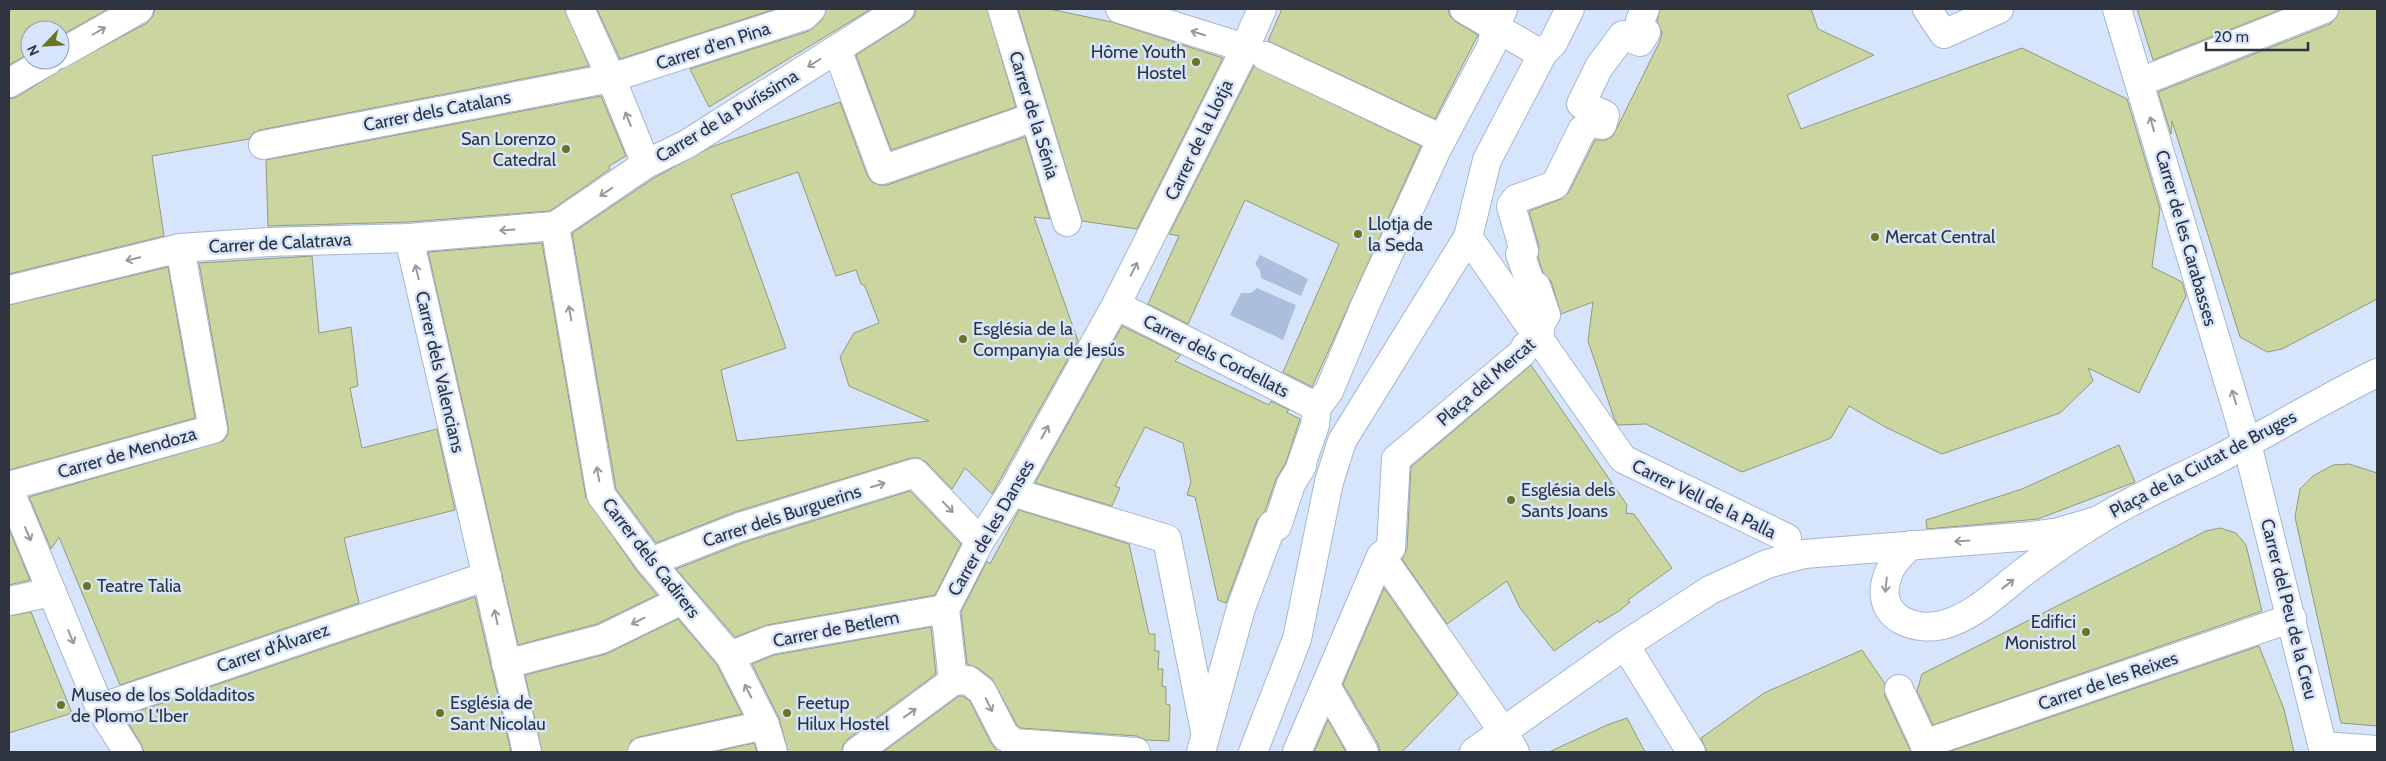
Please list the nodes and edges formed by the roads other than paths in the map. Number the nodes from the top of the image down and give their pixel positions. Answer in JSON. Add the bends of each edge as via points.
{"nodes":[{"id":1,"x":138,"y":9,"type":"edge"},
{"id":2,"x":580,"y":9,"type":"edge"},
{"id":3,"x":811,"y":9,"type":"edge"},
{"id":4,"x":900,"y":9,"type":"edge"},
{"id":5,"x":1002,"y":9,"type":"edge"},
{"id":6,"x":1120,"y":9,"type":"edge"},
{"id":7,"x":1262,"y":9,"type":"edge"},
{"id":8,"x":1464,"y":9,"type":"edge"},
{"id":9,"x":1570,"y":9,"type":"edge"},
{"id":10,"x":1645,"y":9,"type":"edge"},
{"id":11,"x":1927,"y":9,"type":"edge"},
{"id":12,"x":1999,"y":9,"type":"edge"},
{"id":13,"x":2118,"y":9,"type":"edge"},
{"id":14,"x":2324,"y":9,"type":"edge"},
{"id":15,"x":1499,"y":18,"type":"edge"},
{"id":16,"x":70,"y":48,"type":"edge"},
{"id":17,"x":837,"y":49,"type":"junction"},
{"id":18,"x":1255,"y":52,"type":"junction"},
{"id":19,"x":1543,"y":52,"type":"junction"},
{"id":20,"x":32,"y":70,"type":"edge"},
{"id":21,"x":611,"y":78,"type":"junction"},
{"id":22,"x":2140,"y":82,"type":"junction"},
{"id":23,"x":9,"y":83,"type":"edge"},
{"id":24,"x":1034,"y":117,"type":"junction"},
{"id":25,"x":1442,"y":138,"type":"junction"},
{"id":26,"x":263,"y":145,"type":"dead end"},
{"id":27,"x":646,"y":164,"type":"junction"},
{"id":28,"x":1067,"y":222,"type":"dead end"},
{"id":29,"x":556,"y":226,"type":"junction"},
{"id":30,"x":1468,"y":237,"type":"junction"},
{"id":31,"x":409,"y":238,"type":"junction"},
{"id":32,"x":180,"y":248,"type":"junction"},
{"id":33,"x":9,"y":290,"type":"edge"},
{"id":34,"x":1116,"y":306,"type":"junction"},
{"id":35,"x":1539,"y":339,"type":"junction"},
{"id":36,"x":2377,"y":373,"type":"edge"},
{"id":37,"x":1317,"y":407,"type":"junction"},
{"id":38,"x":2250,"y":455,"type":"junction"},
{"id":39,"x":9,"y":488,"type":"edge"},
{"id":40,"x":1012,"y":492,"type":"junction"},
{"id":41,"x":2096,"y":521,"type":"junction"},
{"id":42,"x":1787,"y":538,"type":"dead end"},
{"id":43,"x":980,"y":541,"type":"junction"},
{"id":44,"x":1910,"y":546,"type":"junction"},
{"id":45,"x":1381,"y":556,"type":"junction"},
{"id":46,"x":650,"y":562,"type":"junction"},
{"id":47,"x":487,"y":576,"type":"junction"},
{"id":48,"x":52,"y":592,"type":"junction"},
{"id":49,"x":682,"y":600,"type":"junction"},
{"id":50,"x":9,"y":601,"type":"edge"},
{"id":51,"x":945,"y":609,"type":"junction"},
{"id":52,"x":2292,"y":618,"type":"junction"},
{"id":53,"x":1625,"y":645,"type":"junction"},
{"id":54,"x":730,"y":656,"type":"junction"},
{"id":55,"x":506,"y":664,"type":"junction"},
{"id":56,"x":953,"y":681,"type":"junction"},
{"id":57,"x":1326,"y":686,"type":"junction"},
{"id":58,"x":1899,"y":689,"type":"dead end"},
{"id":59,"x":100,"y":708,"type":"junction"},
{"id":60,"x":765,"y":725,"type":"junction"},
{"id":61,"x":1508,"y":741,"type":"edge"},
{"id":62,"x":1205,"y":747,"type":"edge"},
{"id":63,"x":1926,"y":748,"type":"edge"},
{"id":64,"x":2324,"y":749,"type":"edge"},
{"id":65,"x":2377,"y":750,"type":"edge"},
{"id":66,"x":128,"y":752,"type":"edge"},
{"id":67,"x":527,"y":752,"type":"edge"},
{"id":68,"x":642,"y":752,"type":"edge"},
{"id":69,"x":773,"y":752,"type":"edge"},
{"id":70,"x":856,"y":752,"type":"edge"},
{"id":71,"x":1136,"y":752,"type":"edge"},
{"id":72,"x":1253,"y":752,"type":"edge"},
{"id":73,"x":1297,"y":752,"type":"edge"},
{"id":74,"x":1364,"y":752,"type":"edge"},
{"id":75,"x":1474,"y":752,"type":"edge"},
{"id":76,"x":1691,"y":752,"type":"edge"}],
"edges":[{"from":16,"to":1,"type":"street","one_way":true},
{"from":2,"to":21,"type":"street"},
{"from":3,"to":21,"type":"street","name":"Carrer d'en Pina","via":[[804,16]]},
{"from":4,"to":17,"type":"street","name":"Carrer de la Puríssima"},
{"from":5,"to":24,"type":"street","name":"Carrer de la Sénia"},
{"from":18,"to":6,"type":"street","one_way":true},
{"from":7,"to":18,"type":"street","name":"Carrer de la Llotja"},
{"from":8,"to":15,"type":"street"},
{"from":9,"to":19,"type":"street","via":[[1553,43]]},
{"from":10,"to":35,"type":"street","name":"Plaça del Mercat","via":[[1640,21],[1643,32],[1646,32],[1640,42],[1623,35],[1599,67],[1581,104],[1605,115],[1602,125],[1590,123],[1582,130],[1555,185],[1516,199],[1511,206],[1524,251],[1520,254],[1546,314],[1541,322]]},
{"from":11,"to":12,"type":"street","via":[[1944,34]]},
{"from":13,"to":22,"type":"street","name":"Carrer de les Carabasses"},
{"from":14,"to":22,"type":"street"},
{"from":15,"to":19,"type":"street"},
{"from":15,"to":25,"type":"street","via":[[1492,45]]},
{"from":17,"to":24,"type":"street","via":[[882,170]]},
{"from":17,"to":27,"type":"street","name":"Carrer de la Puríssima","one_way":true,"via":[[687,144]]},
{"from":18,"to":25,"type":"street"},
{"from":34,"to":18,"type":"street","name":"Carrer de la Llotja","one_way":true,"via":[[1153,233]]},
{"from":19,"to":30,"type":"street","via":[[1487,160]]},
{"from":20,"to":23,"type":"street"},
{"from":21,"to":26,"type":"street","name":"Carrer dels Catalans"},
{"from":27,"to":21,"type":"street","one_way":true},
{"from":38,"to":22,"type":"street","name":"Carrer de les Carabasses","one_way":true},
{"from":24,"to":28,"type":"street","name":"Carrer de la Sénia"},
{"from":25,"to":37,"type":"street","via":[[1366,302],[1329,392]]},
{"from":27,"to":29,"type":"street","name":"Carrer de la Puríssima","one_way":true},
{"from":29,"to":31,"type":"street","name":"Carrer de Calatrava","one_way":true},
{"from":46,"to":29,"type":"street","name":"Carrer dels Cadirers","one_way":true,"via":[[602,495]]},
{"from":30,"to":35,"type":"street","name":"Carrer Vell de la Palla"},
{"from":30,"to":72,"type":"street","via":[[1342,441],[1329,482],[1297,639]]},
{"from":31,"to":32,"type":"street","name":"Carrer de Calatrava","via":[[260,242]]},
{"from":47,"to":31,"type":"street","name":"Carrer dels Valencians","one_way":true},
{"from":32,"to":33,"type":"street","name":"Carrer de Calatrava","one_way":true},
{"from":32,"to":39,"type":"street","name":"Carrer de Mendoza","via":[[213,429]]},
{"from":34,"to":37,"type":"street","name":"Carrer dels Cordellats"},
{"from":40,"to":34,"type":"street","name":"Carrer de les Danses","one_way":true},
{"from":35,"to":42,"type":"street","name":"Carrer Vell de la Palla","via":[[1623,460]]},
{"from":35,"to":45,"type":"street","name":"Plaça del Mercat","via":[[1526,346],[1522,353],[1396,459],[1391,548]]},
{"from":36,"to":38,"type":"street","name":"Plaça de la Ciutat de Bruges","via":[[2310,406]]},
{"from":37,"to":62,"type":"street","via":[[1315,426],[1302,466],[1290,484],[1277,526],[1272,525],[1241,608]]},
{"from":38,"to":41,"type":"street","name":"Plaça de la Ciutat de Bruges"},
{"from":38,"to":52,"type":"street","name":"Carrer del Peu de la Creu"},
{"from":39,"to":48,"type":"street","one_way":true},
{"from":40,"to":43,"type":"street","name":"Carrer de les Danses"},
{"from":40,"to":62,"type":"street","via":[[1167,539]]},
{"from":41,"to":44,"type":"street","name":"Plaça de la Ciutat de Bruges","one_way":true,"via":[[2032,536]]},
{"from":44,"to":41,"type":"street","name":"Plaça de la Ciutat de Bruges","one_way":true,"via":[[1887,572],[1884,591],[1887,606],[1910,626],[1944,625],[1984,604]]},
{"from":46,"to":43,"type":"street","name":"Carrer dels Burguerins","one_way":true,"via":[[740,528],[915,473]]},
{"from":43,"to":51,"type":"street","name":"Carrer de les Danses"},
{"from":44,"to":53,"type":"street","name":"Plaça de la Ciutat de Bruges","via":[[1804,554],[1766,564],[1710,590]]},
{"from":45,"to":57,"type":"street","name":"Plaça del Mercat"},
{"from":45,"to":61,"type":"street"},
{"from":46,"to":49,"type":"street","name":"Carrer dels Cadirers"},
{"from":55,"to":47,"type":"street","name":"Carrer dels Valencians","one_way":true},
{"from":47,"to":59,"type":"street","name":"Carrer d'Álvarez"},
{"from":48,"to":50,"type":"street"},
{"from":48,"to":59,"type":"street","one_way":true},
{"from":49,"to":54,"type":"street","name":"Carrer dels Cadirers"},
{"from":49,"to":55,"type":"street","one_way":true,"via":[[602,639]]},
{"from":51,"to":54,"type":"street","name":"Carrer de Betlem","via":[[770,640]]},
{"from":51,"to":56,"type":"street","name":"Carrer de les Danses"},
{"from":52,"to":63,"type":"street","name":"Carrer de les Reixes"},
{"from":52,"to":64,"type":"street","name":"Carrer del Peu de la Creu"},
{"from":53,"to":61,"type":"street","name":"Plaça de la Ciutat de Bruges","via":[[1596,664]]},
{"from":53,"to":76,"type":"street"},
{"from":60,"to":54,"type":"street","name":"Carrer dels Cadirers","one_way":true},
{"from":55,"to":67,"type":"street","name":"Carrer dels Valencians"},
{"from":70,"to":56,"type":"street","one_way":true},
{"from":56,"to":71,"type":"street","one_way":true,"via":[[968,680],[982,691],[1005,736],[1015,743]]},
{"from":57,"to":73,"type":"street","name":"Plaça del Mercat"},
{"from":57,"to":74,"type":"street"},
{"from":58,"to":63,"type":"street"},
{"from":59,"to":66,"type":"street"},
{"from":60,"to":68,"type":"street"},
{"from":60,"to":69,"type":"street","name":"Carrer dels Cadirers"},
{"from":61,"to":75,"type":"street","name":"Plaça de la Ciutat de Bruges"},
{"from":64,"to":65,"type":"street"}]}
